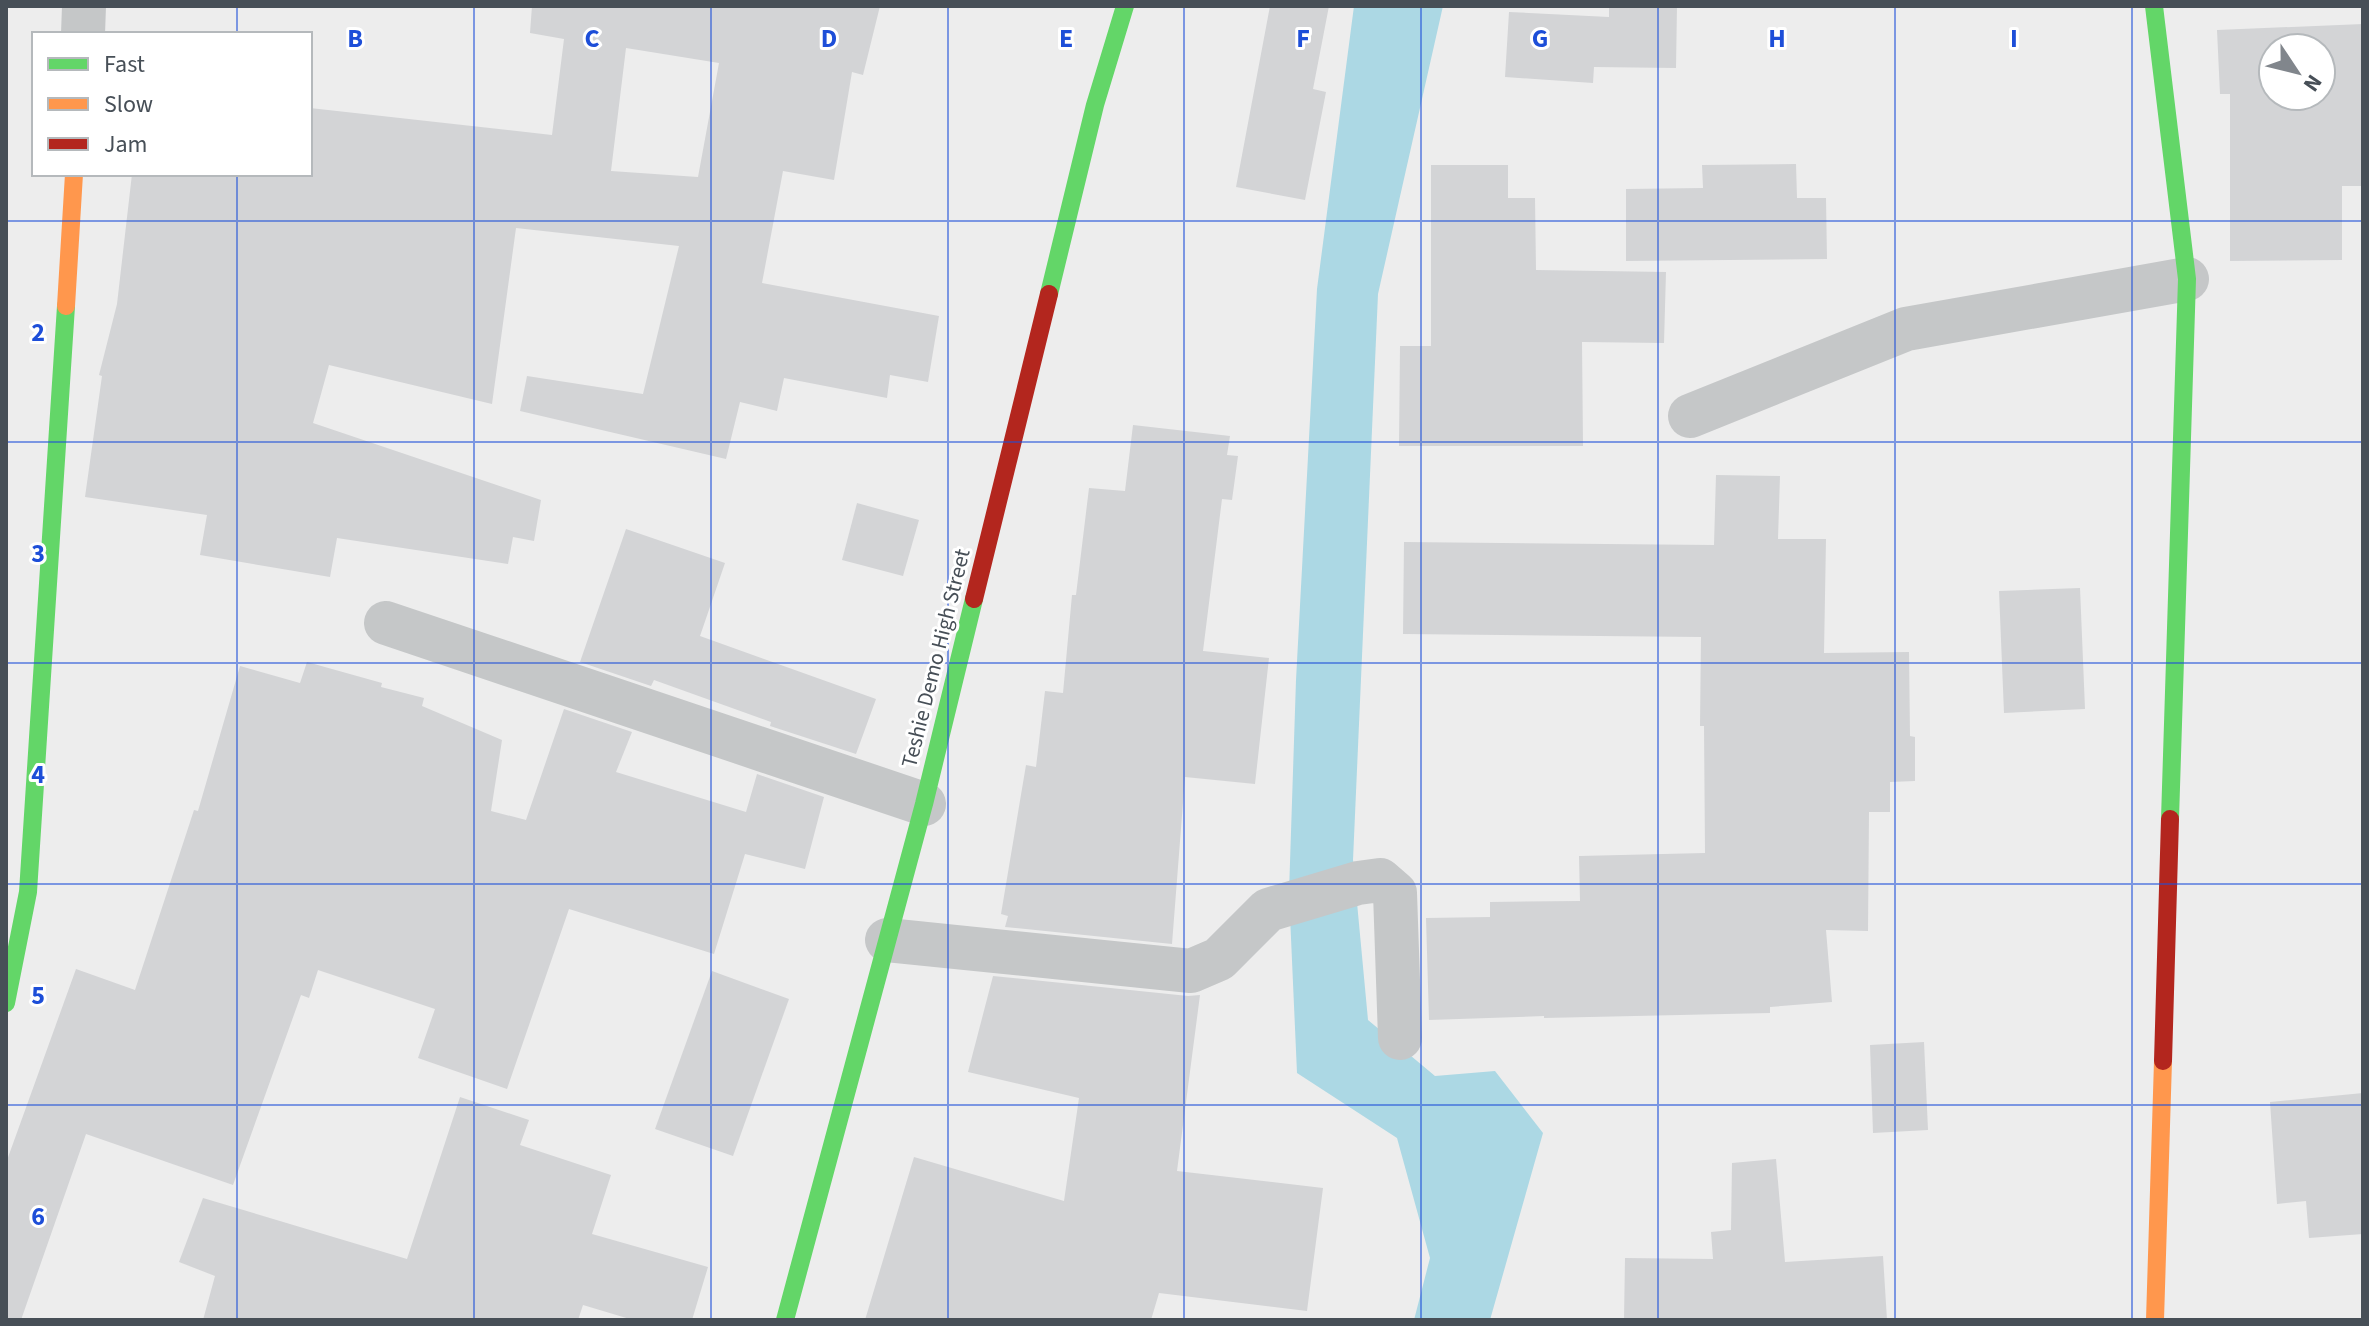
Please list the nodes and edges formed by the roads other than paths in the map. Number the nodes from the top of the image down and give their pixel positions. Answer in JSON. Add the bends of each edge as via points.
{"nodes":[{"id":1,"x":84,"y":6,"type":"edge"},
{"id":2,"x":1125,"y":6,"type":"edge"},
{"id":3,"x":2154,"y":6,"type":"edge"},
{"id":4,"x":83,"y":32,"type":"edge"},
{"id":5,"x":74,"y":176,"type":"edge"},
{"id":6,"x":2187,"y":279,"type":"junction"},
{"id":7,"x":1690,"y":416,"type":"dead end"},
{"id":8,"x":386,"y":623,"type":"dead end"},
{"id":9,"x":924,"y":804,"type":"junction"},
{"id":10,"x":887,"y":940,"type":"junction"},
{"id":11,"x":6,"y":1003,"type":"edge"},
{"id":12,"x":1400,"y":1038,"type":"dead end"},
{"id":13,"x":785,"y":1320,"type":"edge"},
{"id":14,"x":2155,"y":1320,"type":"edge"}],
"edges":[{"from":1,"to":4,"type":"street"},
{"from":2,"to":9,"type":"street","name":"Teshie Demo High Street","via":[[1095,105]]},
{"from":3,"to":6,"type":"street"},
{"from":5,"to":11,"type":"street","via":[[28,892]]},
{"from":6,"to":7,"type":"street","via":[[1906,329]]},
{"from":6,"to":14,"type":"street"},
{"from":8,"to":9,"type":"street"},
{"from":9,"to":10,"type":"street","name":"Teshie Demo High Street"},
{"from":10,"to":12,"type":"street","via":[[1191,971],[1219,959],[1268,910],[1380,880],[1395,893]]},
{"from":10,"to":13,"type":"street","name":"Teshie Demo High Street"}]}
